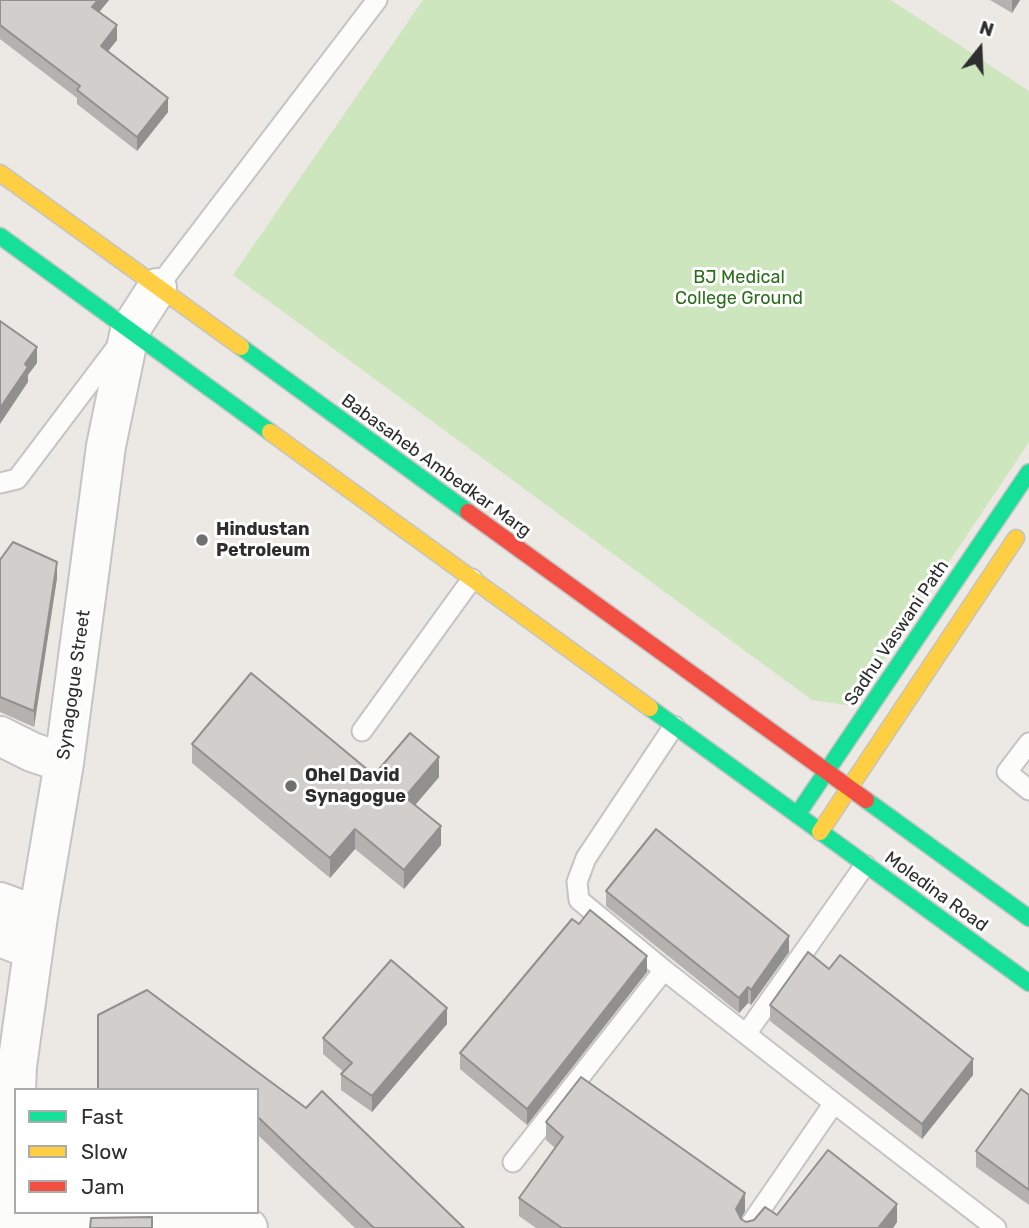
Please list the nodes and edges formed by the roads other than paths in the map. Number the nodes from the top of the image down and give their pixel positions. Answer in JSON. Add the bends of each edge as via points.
{"nodes":[{"id":1,"x":377,"y":0,"type":"edge"},
{"id":2,"x":0,"y":173,"type":"edge"},
{"id":3,"x":0,"y":236,"type":"edge"},
{"id":4,"x":158,"y":288,"type":"junction"},
{"id":5,"x":130,"y":330,"type":"junction"},
{"id":6,"x":1029,"y":472,"type":"edge"},
{"id":7,"x":0,"y":483,"type":"edge"},
{"id":8,"x":1023,"y":527,"type":"dead end"},
{"id":9,"x":990,"y":529,"type":"junction"},
{"id":10,"x":1011,"y":545,"type":"junction"},
{"id":11,"x":1029,"y":558,"type":"edge"},
{"id":12,"x":472,"y":579,"type":"junction"},
{"id":13,"x":674,"y":726,"type":"junction"},
{"id":14,"x":362,"y":731,"type":"dead end"},
{"id":15,"x":0,"y":736,"type":"edge"},
{"id":16,"x":1029,"y":743,"type":"edge"},
{"id":17,"x":64,"y":764,"type":"junction"},
{"id":18,"x":826,"y":772,"type":"junction"},
{"id":19,"x":850,"y":790,"type":"junction"},
{"id":20,"x":1029,"y":790,"type":"edge"},
{"id":21,"x":797,"y":815,"type":"junction"},
{"id":22,"x":820,"y":832,"type":"junction"},
{"id":23,"x":865,"y":865,"type":"junction"},
{"id":24,"x":0,"y":902,"type":"edge"},
{"id":25,"x":1029,"y":918,"type":"edge"},
{"id":26,"x":24,"y":934,"type":"edge"},
{"id":27,"x":664,"y":970,"type":"junction"},
{"id":28,"x":1029,"y":983,"type":"edge"},
{"id":29,"x":746,"y":1034,"type":"junction"},
{"id":30,"x":12,"y":1077,"type":"edge"},
{"id":31,"x":834,"y":1103,"type":"junction"},
{"id":32,"x":513,"y":1163,"type":"dead end"},
{"id":33,"x":157,"y":1214,"type":"edge"},
{"id":34,"x":203,"y":1214,"type":"edge"},
{"id":35,"x":10,"y":1222,"type":"edge"},
{"id":36,"x":248,"y":1228,"type":"edge"},
{"id":37,"x":747,"y":1228,"type":"edge"},
{"id":38,"x":996,"y":1228,"type":"edge"}],
"edges":[{"from":1,"to":4,"type":"lane"},
{"from":2,"to":4,"type":"main road","name":"Babasaheb Ambedkar Marg"},
{"from":3,"to":5,"type":"main road"},
{"from":4,"to":5,"type":"street","name":"Synagogue Street"},
{"from":4,"to":18,"type":"main road","name":"Babasaheb Ambedkar Marg"},
{"from":5,"to":7,"type":"lane","via":[[17,479]]},
{"from":5,"to":12,"type":"main road"},
{"from":5,"to":17,"type":"street","name":"Synagogue Street","via":[[106,446]]},
{"from":6,"to":9,"type":"main road","name":"Sadhu Vaswani Path"},
{"from":8,"to":10,"type":"main road"},
{"from":9,"to":10,"type":"lane"},
{"from":9,"to":18,"type":"main road","name":"Sadhu Vaswani Path"},
{"from":10,"to":11,"type":"lane"},
{"from":10,"to":19,"type":"main road"},
{"from":12,"to":13,"type":"main road"},
{"from":12,"to":14,"type":"lane"},
{"from":13,"to":21,"type":"main road"},
{"from":13,"to":27,"type":"lane","via":[[586,858],[577,882],[579,900]]},
{"from":15,"to":17,"type":"street"},
{"from":16,"to":20,"type":"lane","via":[[1007,772]]},
{"from":17,"to":26,"type":"street","name":"Synagogue Street"},
{"from":18,"to":19,"type":"main road","name":"Babasaheb Ambedkar Marg"},
{"from":18,"to":21,"type":"main road","name":"Sadhu Vaswani Path"},
{"from":19,"to":22,"type":"main road"},
{"from":19,"to":25,"type":"main road","name":"Moledina Road"},
{"from":21,"to":22,"type":"main road"},
{"from":22,"to":23,"type":"main road","name":"Moledina Road"},
{"from":23,"to":28,"type":"main road","name":"Moledina Road"},
{"from":23,"to":29,"type":"lane"},
{"from":24,"to":26,"type":"street"},
{"from":26,"to":30,"type":"street","name":"Synagogue Street"},
{"from":27,"to":29,"type":"lane"},
{"from":27,"to":32,"type":"lane"},
{"from":29,"to":31,"type":"lane"},
{"from":30,"to":35,"type":"street","name":"Synagogue Street"},
{"from":31,"to":37,"type":"lane"},
{"from":31,"to":38,"type":"lane"},
{"from":33,"to":35,"type":"street"},
{"from":34,"to":36,"type":"street"}]}
